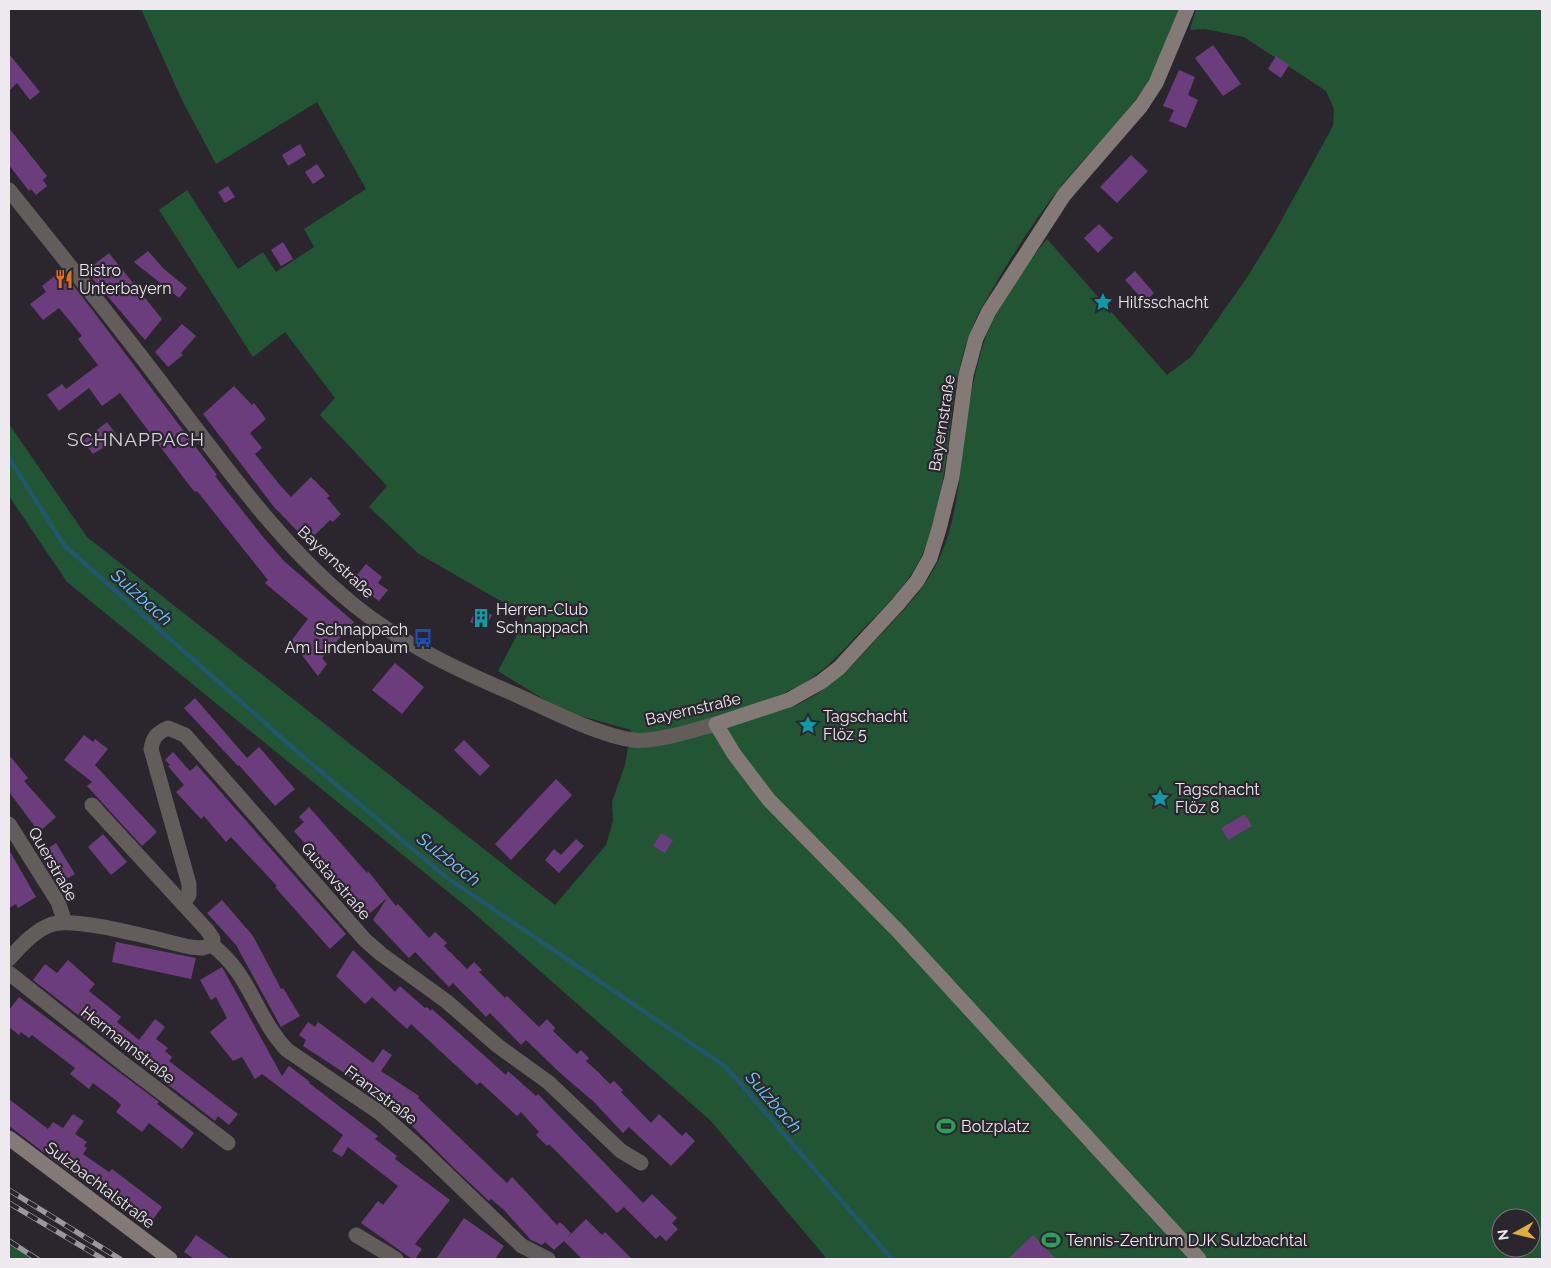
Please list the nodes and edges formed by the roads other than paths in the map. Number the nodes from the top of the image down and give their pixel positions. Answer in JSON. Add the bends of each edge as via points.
{"nodes":[{"id":1,"x":1187,"y":9,"type":"edge"},
{"id":2,"x":9,"y":190,"type":"edge"},
{"id":3,"x":716,"y":724,"type":"junction"},
{"id":4,"x":92,"y":805,"type":"dead end"},
{"id":5,"x":9,"y":824,"type":"edge"},
{"id":6,"x":183,"y":904,"type":"junction"},
{"id":7,"x":66,"y":922,"type":"junction"},
{"id":8,"x":212,"y":945,"type":"junction"},
{"id":9,"x":9,"y":959,"type":"edge"},
{"id":10,"x":9,"y":972,"type":"edge"},
{"id":11,"x":9,"y":1138,"type":"edge"},
{"id":12,"x":228,"y":1143,"type":"dead end"},
{"id":13,"x":641,"y":1163,"type":"dead end"},
{"id":14,"x":356,"y":1235,"type":"dead end"},
{"id":15,"x":170,"y":1259,"type":"edge"},
{"id":16,"x":396,"y":1259,"type":"edge"},
{"id":17,"x":548,"y":1259,"type":"edge"},
{"id":18,"x":1199,"y":1259,"type":"edge"}],
"edges":[{"from":1,"to":3,"type":"street","name":"Bayernstraße","via":[[1156,83],[1141,106],[1064,195],[989,311],[976,338],[966,375],[952,478],[930,558],[917,580],[839,668],[821,682],[789,700]]},
{"from":2,"to":3,"type":"street","name":"Bayernstraße","via":[[264,515],[325,580],[362,610],[430,656],[593,728],[634,740],[669,736]]},
{"from":3,"to":18,"type":"street","via":[[769,800],[897,930]]},
{"from":4,"to":6,"type":"street","name":"Franzstraße"},
{"from":5,"to":7,"type":"street","name":"Querstraße","via":[[58,902]]},
{"from":6,"to":8,"type":"street","name":"Franzstraße","via":[[213,939]]},
{"from":6,"to":13,"type":"street","name":"Gustavstraße","via":[[189,895],[189,884],[151,750],[152,741],[158,733],[168,728],[185,735],[365,940],[548,1082],[621,1151]]},
{"from":7,"to":8,"type":"street","via":[[190,947]]},
{"from":7,"to":9,"type":"street","via":[[51,924],[37,933]]},
{"from":8,"to":17,"type":"street","name":"Franzstraße","via":[[237,968],[274,1037],[287,1050],[380,1113],[522,1246]]},
{"from":10,"to":12,"type":"street","name":"Hermannstraße"},
{"from":11,"to":15,"type":"street","name":"Sulzbachtalstraße"},
{"from":14,"to":16,"type":"street"}]}
